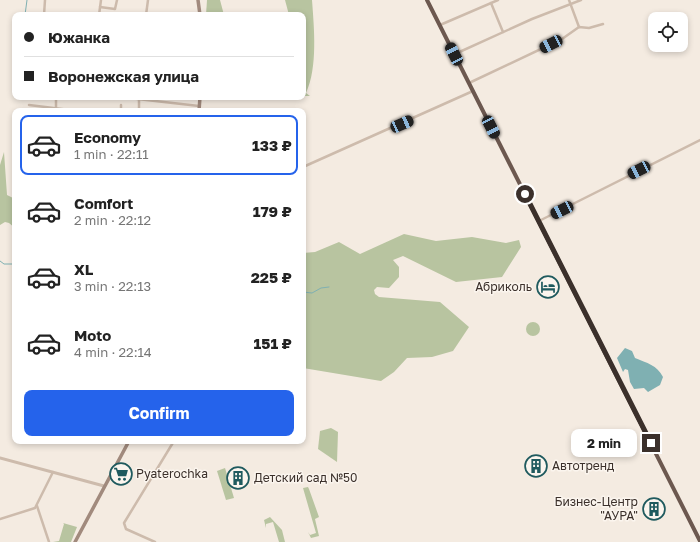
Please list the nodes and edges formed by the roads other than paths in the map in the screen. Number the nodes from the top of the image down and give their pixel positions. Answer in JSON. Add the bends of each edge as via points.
{"nodes":[{"id":1,"x":45,"y":0,"type":"edge"},
{"id":2,"x":101,"y":0,"type":"edge"},
{"id":3,"x":117,"y":0,"type":"edge"},
{"id":4,"x":148,"y":0,"type":"edge"},
{"id":5,"x":198,"y":0,"type":"edge"},
{"id":6,"x":427,"y":0,"type":"edge"},
{"id":7,"x":498,"y":0,"type":"edge"},
{"id":8,"x":581,"y":0,"type":"edge"},
{"id":9,"x":570,"y":1,"type":"edge"},
{"id":10,"x":491,"y":3,"type":"junction"},
{"id":11,"x":100,"y":7,"type":"junction"},
{"id":12,"x":44,"y":12,"type":"edge"},
{"id":13,"x":99,"y":12,"type":"edge"},
{"id":14,"x":146,"y":12,"type":"edge"},
{"id":15,"x":200,"y":12,"type":"edge"},
{"id":16,"x":603,"y":24,"type":"dead end"},
{"id":17,"x":440,"y":26,"type":"junction"},
{"id":18,"x":579,"y":27,"type":"junction"},
{"id":19,"x":503,"y":32,"type":"junction"},
{"id":20,"x":454,"y":54,"type":"junction"},
{"id":21,"x":469,"y":83,"type":"junction"},
{"id":22,"x":473,"y":91,"type":"junction"},
{"id":23,"x":56,"y":100,"type":"edge"},
{"id":24,"x":148,"y":100,"type":"edge"},
{"id":25,"x":200,"y":100,"type":"edge"},
{"id":26,"x":29,"y":105,"type":"dead end"},
{"id":27,"x":199,"y":106,"type":"joint"},
{"id":28,"x":56,"y":107,"type":"junction"},
{"id":29,"x":62,"y":108,"type":"edge"},
{"id":30,"x":700,"y":140,"type":"edge"},
{"id":31,"x":306,"y":166,"type":"edge"},
{"id":32,"x":539,"y":221,"type":"junction"},
{"id":33,"x":127,"y":444,"type":"edge"},
{"id":34,"x":172,"y":444,"type":"edge"},
{"id":35,"x":0,"y":458,"type":"edge"},
{"id":36,"x":52,"y":472,"type":"junction"},
{"id":37,"x":104,"y":486,"type":"junction"},
{"id":38,"x":37,"y":506,"type":"junction"},
{"id":39,"x":0,"y":519,"type":"edge"},
{"id":40,"x":700,"y":540,"type":"edge"},
{"id":41,"x":49,"y":542,"type":"edge"},
{"id":42,"x":75,"y":542,"type":"edge"},
{"id":43,"x":155,"y":542,"type":"edge"}],
"edges":[{"from":1,"to":12,"type":"street"},
{"from":2,"to":11,"type":"street"},
{"from":3,"to":11,"type":"street","via":[[115,9]]},
{"from":4,"to":14,"type":"street"},
{"from":5,"to":15,"type":"main road"},
{"from":6,"to":17,"type":"highway"},
{"from":7,"to":10,"type":"street"},
{"from":8,"to":9,"type":"street"},
{"from":9,"to":18,"type":"street"},
{"from":9,"to":19,"type":"street"},
{"from":10,"to":17,"type":"street"},
{"from":10,"to":19,"type":"street"},
{"from":11,"to":13,"type":"street"},
{"from":16,"to":18,"type":"street","via":[[589,28]]},
{"from":17,"to":20,"type":"highway"},
{"from":18,"to":21,"type":"street","via":[[562,39]]},
{"from":19,"to":20,"type":"street"},
{"from":20,"to":21,"type":"highway"},
{"from":21,"to":22,"type":"highway"},
{"from":22,"to":31,"type":"street"},
{"from":22,"to":32,"type":"highway"},
{"from":23,"to":28,"type":"street"},
{"from":24,"to":27,"type":"street"},
{"from":25,"to":27,"type":"main road"},
{"from":26,"to":28,"type":"street"},
{"from":28,"to":29,"type":"street"},
{"from":30,"to":32,"type":"street"},
{"from":32,"to":40,"type":"highway"},
{"from":33,"to":37,"type":"main road"},
{"from":34,"to":43,"type":"street","via":[[124,523],[126,529]]},
{"from":35,"to":36,"type":"street"},
{"from":36,"to":37,"type":"street"},
{"from":36,"to":38,"type":"street"},
{"from":37,"to":42,"type":"main road"},
{"from":38,"to":39,"type":"street"},
{"from":38,"to":41,"type":"street"}]}
